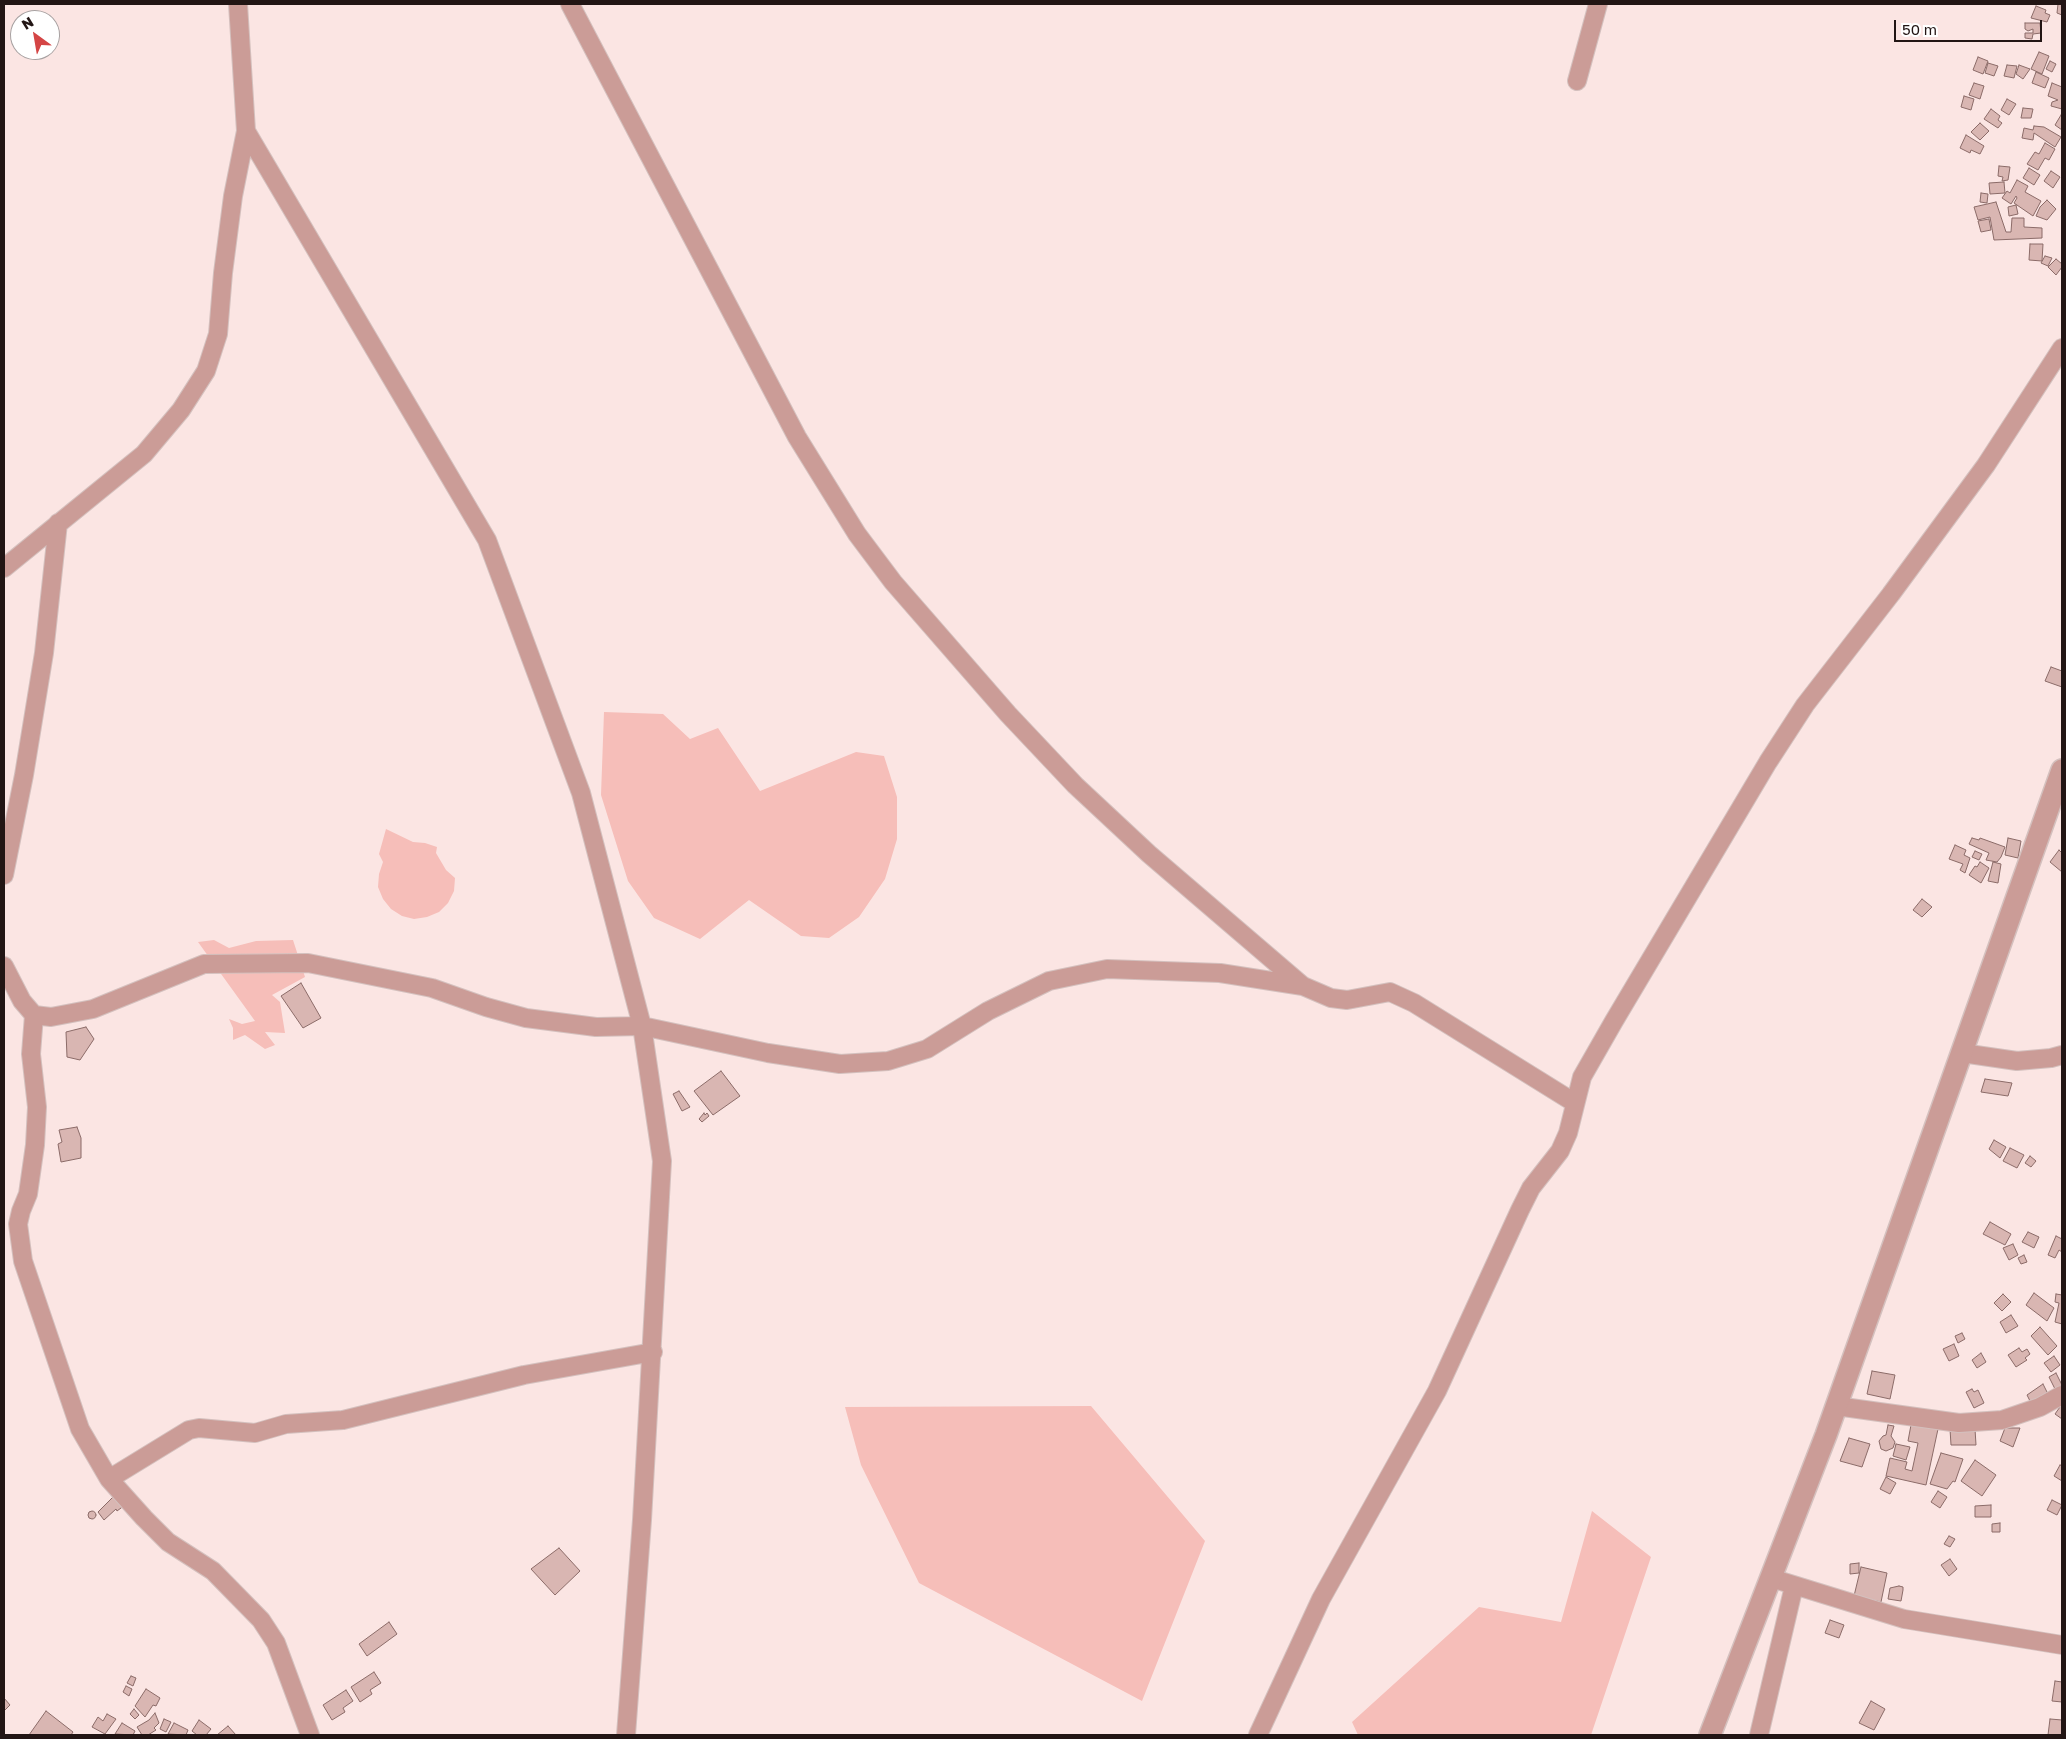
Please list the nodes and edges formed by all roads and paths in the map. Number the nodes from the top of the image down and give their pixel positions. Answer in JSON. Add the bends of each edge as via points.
{"nodes":[{"id":1,"x":238,"y":4,"type":"edge"},
{"id":2,"x":570,"y":4,"type":"edge"},
{"id":3,"x":1598,"y":4,"type":"edge"},
{"id":4,"x":1577,"y":81,"type":"dead end"},
{"id":5,"x":246,"y":131,"type":"junction"},
{"id":6,"x":2062,"y":348,"type":"edge"},
{"id":7,"x":58,"y":523,"type":"junction"},
{"id":8,"x":4,"y":568,"type":"edge"},
{"id":9,"x":2062,"y":770,"type":"edge"},
{"id":10,"x":4,"y":875,"type":"edge"},
{"id":11,"x":4,"y":966,"type":"edge"},
{"id":12,"x":1303,"y":986,"type":"junction"},
{"id":13,"x":34,"y":1015,"type":"junction"},
{"id":14,"x":642,"y":1026,"type":"junction"},
{"id":15,"x":1962,"y":1053,"type":"junction"},
{"id":16,"x":2062,"y":1055,"type":"edge"},
{"id":17,"x":1575,"y":1103,"type":"junction"},
{"id":18,"x":653,"y":1352,"type":"junction"},
{"id":19,"x":2062,"y":1395,"type":"edge"},
{"id":20,"x":1836,"y":1406,"type":"junction"},
{"id":21,"x":110,"y":1479,"type":"junction"},
{"id":22,"x":1771,"y":1578,"type":"junction"},
{"id":23,"x":1794,"y":1586,"type":"junction"},
{"id":24,"x":2062,"y":1645,"type":"edge"},
{"id":25,"x":310,"y":1735,"type":"edge"},
{"id":26,"x":626,"y":1735,"type":"edge"},
{"id":27,"x":1258,"y":1735,"type":"edge"},
{"id":28,"x":1710,"y":1735,"type":"edge"},
{"id":29,"x":1759,"y":1735,"type":"edge"}],
"edges":[{"from":1,"to":5,"type":"street"},
{"from":2,"to":12,"type":"street","via":[[797,437],[857,534],[893,582],[1075,785],[1149,854]]},
{"from":3,"to":4,"type":"street"},
{"from":5,"to":7,"type":"street","via":[[233,196],[218,334],[206,371],[181,410],[144,454]]},
{"from":5,"to":14,"type":"street","via":[[487,540],[581,793]]},
{"from":6,"to":17,"type":"street","via":[[1986,465],[1799,713],[1609,1029],[1582,1077]]},
{"from":7,"to":8,"type":"street"},
{"from":7,"to":10,"type":"street","via":[[44,653]]},
{"from":9,"to":15,"type":"street"},
{"from":11,"to":13,"type":"street","via":[[22,1001]]},
{"from":12,"to":14,"type":"street","via":[[1220,973],[1107,969],[1049,981],[988,1011],[927,1049],[879,1062],[840,1064]]},
{"from":12,"to":17,"type":"street","via":[[1330,998],[1347,1000],[1390,992],[1414,1003]]},
{"from":13,"to":14,"type":"street","via":[[51,1018],[93,1009],[204,964],[308,964],[432,988],[526,1018],[596,1027]]},
{"from":13,"to":21,"type":"street","via":[[31,1054],[35,1146],[28,1194],[18,1224],[23,1260],[80,1429]]},
{"from":14,"to":18,"type":"street","via":[[662,1161]]},
{"from":15,"to":16,"type":"street","via":[[2017,1061]]},
{"from":15,"to":20,"type":"street"},
{"from":17,"to":27,"type":"street","via":[[1560,1151],[1520,1210],[1437,1391],[1320,1599]]},
{"from":18,"to":21,"type":"street","via":[[524,1375],[342,1420],[286,1424],[255,1433],[188,1430]]},
{"from":18,"to":26,"type":"street"},
{"from":19,"to":20,"type":"street","via":[[2040,1407],[2002,1420],[1959,1423]]},
{"from":20,"to":22,"type":"street"},
{"from":21,"to":25,"type":"street","via":[[168,1542],[213,1571],[262,1620],[276,1643]]},
{"from":22,"to":23,"type":"street"},
{"from":22,"to":28,"type":"street"},
{"from":23,"to":24,"type":"street","via":[[1904,1620]]},
{"from":23,"to":29,"type":"street"}]}
